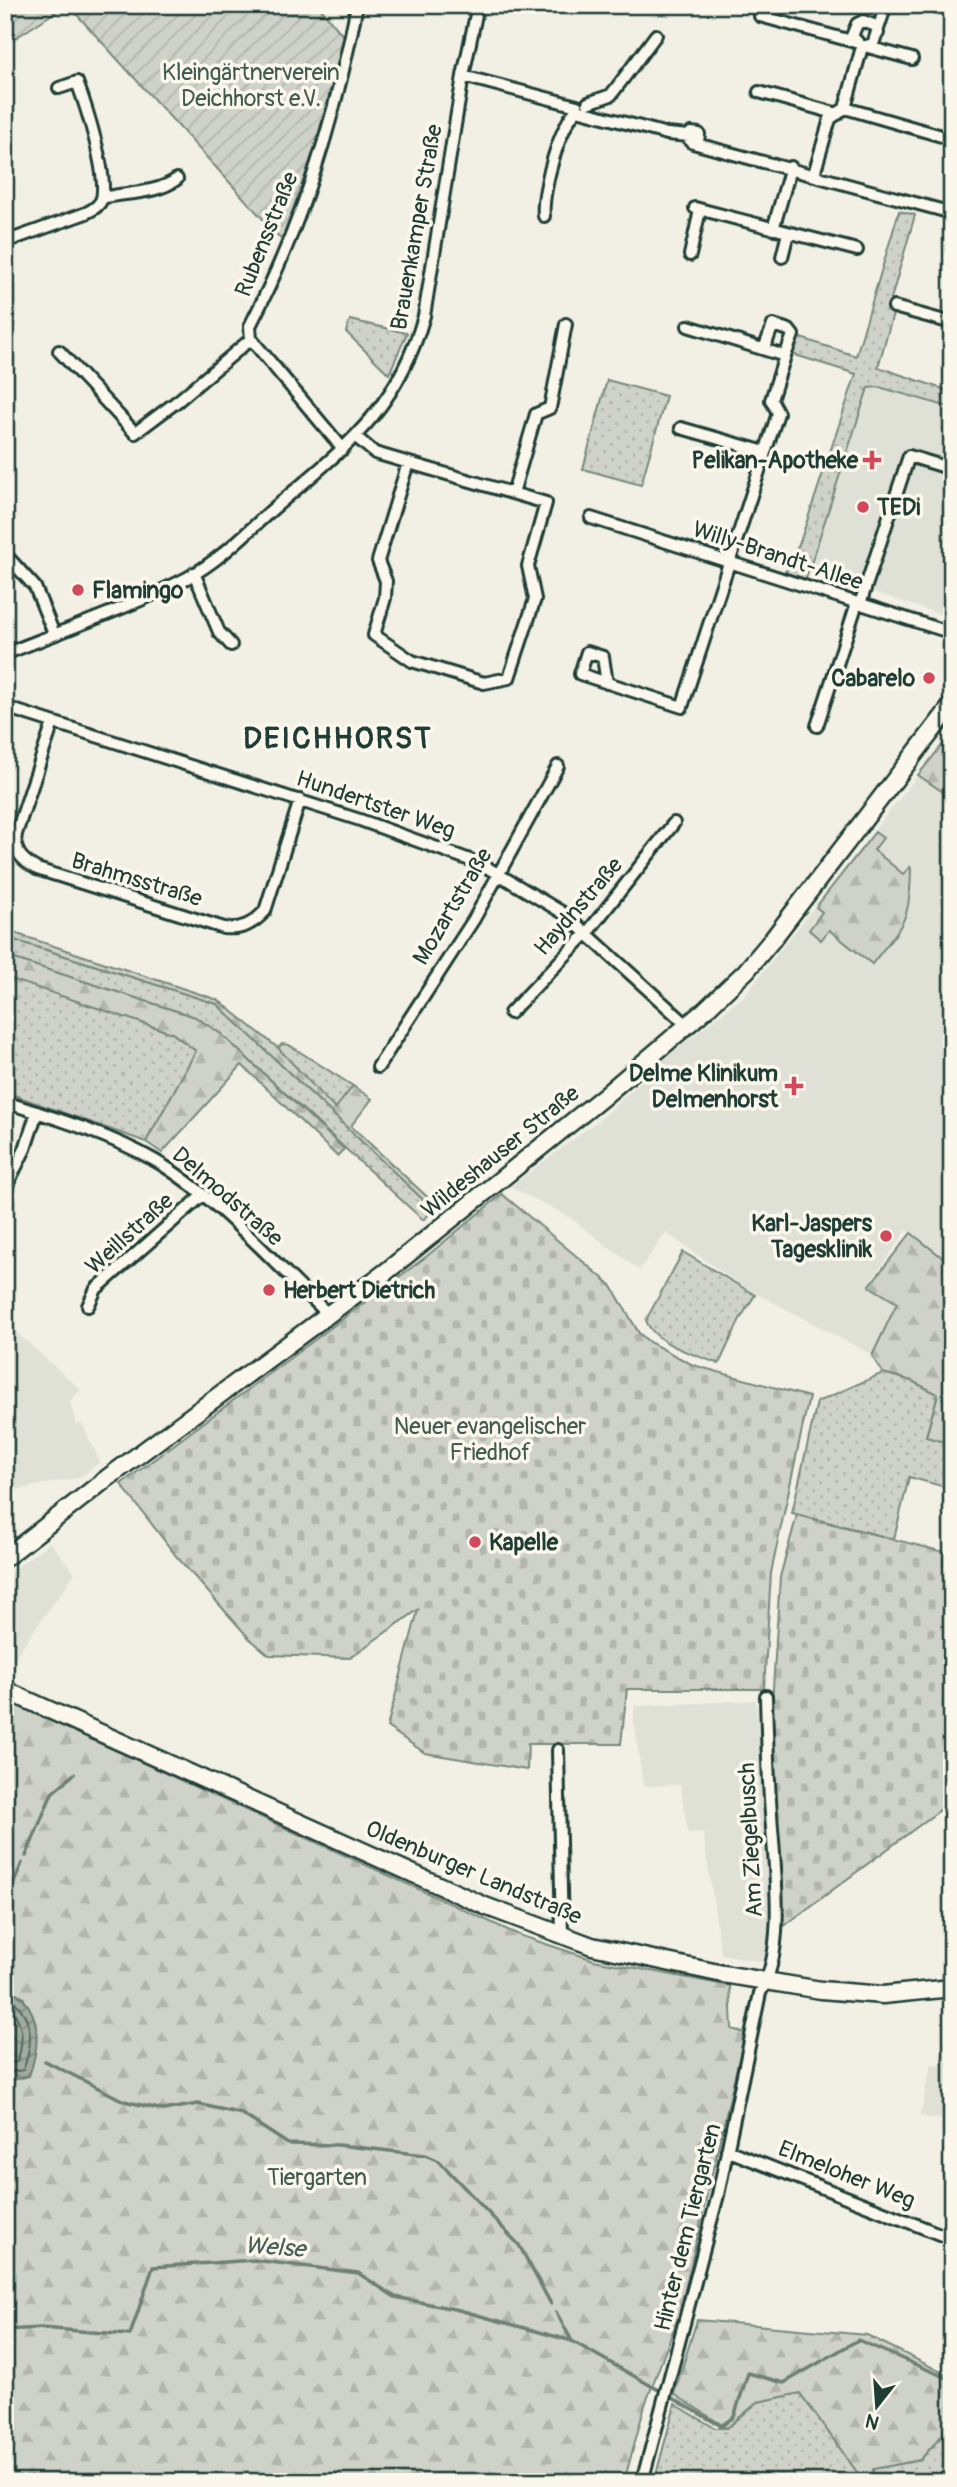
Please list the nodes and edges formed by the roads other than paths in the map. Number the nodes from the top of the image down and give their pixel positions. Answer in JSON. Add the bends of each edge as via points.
{"nodes":[{"id":1,"x":357,"y":5,"type":"edge"},
{"id":2,"x":478,"y":5,"type":"edge"},
{"id":3,"x":886,"y":5,"type":"edge"},
{"id":4,"x":760,"y":16,"type":"dead end"},
{"id":5,"x":878,"y":33,"type":"junction"},
{"id":6,"x":656,"y":35,"type":"dead end"},
{"id":7,"x":861,"y":45,"type":"junction"},
{"id":8,"x":912,"y":59,"type":"dead end"},
{"id":9,"x":463,"y":76,"type":"junction"},
{"id":10,"x":59,"y":88,"type":"dead end"},
{"id":11,"x":759,"y":92,"type":"dead end"},
{"id":12,"x":581,"y":107,"type":"junction"},
{"id":13,"x":841,"y":111,"type":"junction"},
{"id":14,"x":952,"y":139,"type":"edge"},
{"id":15,"x":791,"y":167,"type":"junction"},
{"id":16,"x":814,"y":174,"type":"junction"},
{"id":17,"x":177,"y":179,"type":"dead end"},
{"id":18,"x":102,"y":198,"type":"junction"},
{"id":19,"x":951,"y":210,"type":"edge"},
{"id":20,"x":544,"y":216,"type":"dead end"},
{"id":21,"x":773,"y":229,"type":"junction"},
{"id":22,"x":789,"y":233,"type":"junction"},
{"id":23,"x":5,"y":242,"type":"edge"},
{"id":24,"x":857,"y":250,"type":"dead end"},
{"id":25,"x":691,"y":255,"type":"dead end"},
{"id":26,"x":782,"y":257,"type":"dead end"},
{"id":27,"x":894,"y":307,"type":"dead end"},
{"id":28,"x":952,"y":323,"type":"edge"},
{"id":29,"x":566,"y":324,"type":"dead end"},
{"id":30,"x":688,"y":326,"type":"dead end"},
{"id":31,"x":251,"y":339,"type":"junction"},
{"id":32,"x":764,"y":349,"type":"junction"},
{"id":33,"x":59,"y":351,"type":"dead end"},
{"id":34,"x":785,"y":356,"type":"junction"},
{"id":35,"x":681,"y":428,"type":"dead end"},
{"id":36,"x":356,"y":437,"type":"junction"},
{"id":37,"x":343,"y":449,"type":"junction"},
{"id":38,"x":765,"y":452,"type":"junction"},
{"id":39,"x":408,"y":463,"type":"junction"},
{"id":40,"x":952,"y":469,"type":"edge"},
{"id":41,"x":513,"y":493,"type":"junction"},
{"id":42,"x":591,"y":518,"type":"dead end"},
{"id":43,"x":5,"y":554,"type":"edge"},
{"id":44,"x":730,"y":562,"type":"junction"},
{"id":45,"x":194,"y":573,"type":"junction"},
{"id":46,"x":858,"y":603,"type":"junction"},
{"id":47,"x":952,"y":633,"type":"edge"},
{"id":48,"x":54,"y":634,"type":"junction"},
{"id":49,"x":231,"y":645,"type":"dead end"},
{"id":50,"x":5,"y":654,"type":"edge"},
{"id":51,"x":607,"y":683,"type":"dead end"},
{"id":52,"x":952,"y":705,"type":"edge"},
{"id":53,"x":5,"y":707,"type":"edge"},
{"id":54,"x":52,"y":723,"type":"junction"},
{"id":55,"x":817,"y":726,"type":"dead end"},
{"id":56,"x":558,"y":766,"type":"dead end"},
{"id":57,"x":299,"y":800,"type":"junction"},
{"id":58,"x":674,"y":823,"type":"dead end"},
{"id":59,"x":497,"y":871,"type":"junction"},
{"id":60,"x":587,"y":933,"type":"junction"},
{"id":61,"x":510,"y":1013,"type":"dead end"},
{"id":62,"x":687,"y":1025,"type":"junction"},
{"id":63,"x":378,"y":1067,"type":"dead end"},
{"id":64,"x":5,"y":1102,"type":"edge"},
{"id":65,"x":37,"y":1112,"type":"junction"},
{"id":66,"x":5,"y":1189,"type":"edge"},
{"id":67,"x":203,"y":1195,"type":"junction"},
{"id":68,"x":88,"y":1306,"type":"dead end"},
{"id":69,"x":329,"y":1315,"type":"junction"},
{"id":70,"x":5,"y":1558,"type":"edge"},
{"id":71,"x":5,"y":1690,"type":"edge"},
{"id":72,"x":766,"y":1696,"type":"dead end"},
{"id":73,"x":558,"y":1750,"type":"dead end"},
{"id":74,"x":562,"y":1937,"type":"junction"},
{"id":75,"x":768,"y":1982,"type":"junction"},
{"id":76,"x":952,"y":1988,"type":"edge"},
{"id":77,"x":727,"y":2150,"type":"junction"},
{"id":78,"x":952,"y":2239,"type":"edge"},
{"id":79,"x":642,"y":2482,"type":"edge"}],
"edges":[{"from":1,"to":31,"type":"street","name":"Rubensstraße","via":[[317,162],[285,253],[250,326]]},
{"from":2,"to":9,"type":"street","name":"Brauenkamper Straße"},
{"from":3,"to":5,"type":"street"},
{"from":4,"to":7,"type":"street"},
{"from":5,"to":7,"type":"street","via":[[873,44]]},
{"from":5,"to":7,"type":"street","via":[[870,22],[857,24],[852,36]]},
{"from":6,"to":12,"type":"street","via":[[611,95]]},
{"from":7,"to":8,"type":"street"},
{"from":7,"to":13,"type":"street"},
{"from":9,"to":12,"type":"street"},
{"from":9,"to":36,"type":"street","name":"Brauenkamper Straße","via":[[426,306],[415,347],[390,396]]},
{"from":10,"to":18,"type":"street","via":[[77,82],[89,113]]},
{"from":11,"to":13,"type":"street"},
{"from":12,"to":15,"type":"street"},
{"from":12,"to":20,"type":"street","via":[[568,117],[542,205]]},
{"from":13,"to":14,"type":"street"},
{"from":13,"to":16,"type":"street","via":[[830,119]]},
{"from":15,"to":16,"type":"street"},
{"from":15,"to":21,"type":"street"},
{"from":16,"to":19,"type":"street"},
{"from":17,"to":18,"type":"street","via":[[156,190]]},
{"from":18,"to":23,"type":"street","via":[[86,213]]},
{"from":21,"to":22,"type":"street"},
{"from":21,"to":25,"type":"street","via":[[697,209]]},
{"from":22,"to":24,"type":"street"},
{"from":22,"to":26,"type":"street"},
{"from":27,"to":28,"type":"street"},
{"from":29,"to":41,"type":"street","via":[[550,408],[536,414]]},
{"from":30,"to":32,"type":"street"},
{"from":31,"to":33,"type":"street","via":[[135,433]]},
{"from":31,"to":37,"type":"street"},
{"from":32,"to":34,"type":"street"},
{"from":32,"to":34,"type":"street","via":[[773,325],[789,330],[793,335]]},
{"from":34,"to":38,"type":"street","via":[[771,400],[778,413]]},
{"from":35,"to":38,"type":"street"},
{"from":36,"to":37,"type":"street","name":"Brauenkamper Straße"},
{"from":36,"to":39,"type":"street","via":[[375,453]]},
{"from":37,"to":45,"type":"street","name":"Brauenkamper Straße","via":[[217,559]]},
{"from":38,"to":44,"type":"street"},
{"from":39,"to":41,"type":"street"},
{"from":39,"to":41,"type":"street","via":[[378,561],[386,590],[374,635],[412,660],[484,683],[509,678],[535,599],[527,566],[546,503]]},
{"from":40,"to":46,"type":"street","via":[[909,456]]},
{"from":42,"to":44,"type":"street","name":"Willy-Brandt-Allee"},
{"from":43,"to":48,"type":"street","via":[[36,587]]},
{"from":44,"to":46,"type":"street","name":"Willy-Brandt-Allee"},
{"from":44,"to":51,"type":"street","via":[[682,707]]},
{"from":45,"to":48,"type":"street","name":"Brauenkamper Straße"},
{"from":45,"to":49,"type":"street","via":[[219,632]]},
{"from":46,"to":47,"type":"street","name":"Willy-Brandt-Allee"},
{"from":46,"to":55,"type":"street"},
{"from":48,"to":50,"type":"street","name":"Brauenkamper Straße"},
{"from":52,"to":62,"type":"main road","name":"Wildeshauser Straße","via":[[772,940],[746,971]]},
{"from":53,"to":54,"type":"street","name":"Hundertster Weg"},
{"from":54,"to":57,"type":"street","name":"Hundertster Weg"},
{"from":54,"to":57,"type":"street","name":"Brahmsstraße","via":[[16,834],[20,856],[37,869],[212,924],[244,927],[265,911]]},
{"from":56,"to":59,"type":"street","name":"Mozartstraße"},
{"from":57,"to":59,"type":"street","name":"Hundertster Weg"},
{"from":58,"to":60,"type":"street","name":"Haydnstraße"},
{"from":59,"to":60,"type":"street","name":"Hundertster Weg"},
{"from":59,"to":63,"type":"street","name":"Mozartstraße","via":[[474,919]]},
{"from":60,"to":61,"type":"street","name":"Haydnstraße"},
{"from":60,"to":62,"type":"street","name":"Hundertster Weg"},
{"from":62,"to":69,"type":"main road","name":"Wildeshauser Straße"},
{"from":64,"to":65,"type":"street","name":"Delmodstraße"},
{"from":65,"to":66,"type":"street"},
{"from":65,"to":67,"type":"street","name":"Delmodstraße","via":[[154,1160]]},
{"from":67,"to":68,"type":"street","name":"Weillstraße","via":[[96,1289]]},
{"from":67,"to":69,"type":"street","name":"Delmodstraße"},
{"from":69,"to":70,"type":"main road","name":"Wildeshauser Straße"},
{"from":71,"to":74,"type":"main road","name":"Oldenburger Landstraße"},
{"from":72,"to":75,"type":"street","name":"Am Ziegelbusch","via":[[778,1901]]},
{"from":73,"to":74,"type":"street"},
{"from":74,"to":75,"type":"main road","name":"Oldenburger Landstraße","via":[[636,1957]]},
{"from":75,"to":76,"type":"main road","name":"Oldenburger Landstraße","via":[[883,1995]]},
{"from":75,"to":77,"type":"street","name":"Hinter dem Tiergarten","via":[[760,1993]]},
{"from":77,"to":78,"type":"street","name":"Elmeloher Weg"},
{"from":77,"to":79,"type":"street","name":"Hinter dem Tiergarten"}]}
